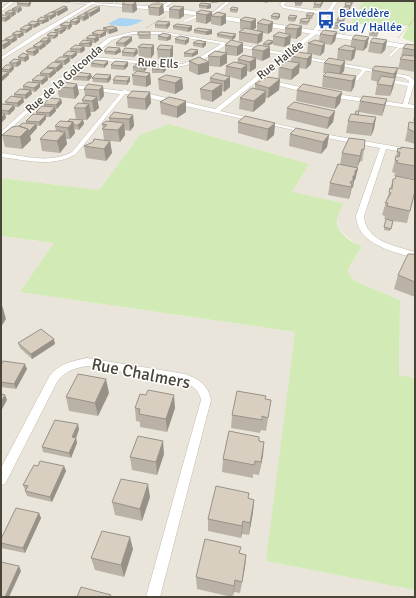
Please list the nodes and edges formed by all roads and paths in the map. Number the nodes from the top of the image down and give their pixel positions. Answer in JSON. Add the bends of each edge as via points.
{"nodes":[{"id":1,"x":13,"y":1,"type":"edge"},
{"id":2,"x":59,"y":1,"type":"edge"},
{"id":3,"x":172,"y":1,"type":"edge"},
{"id":4,"x":229,"y":1,"type":"edge"},
{"id":5,"x":285,"y":1,"type":"edge"},
{"id":6,"x":336,"y":1,"type":"edge"},
{"id":7,"x":94,"y":2,"type":"junction"},
{"id":8,"x":115,"y":2,"type":"edge"},
{"id":9,"x":162,"y":8,"type":"junction"},
{"id":10,"x":1,"y":11,"type":"edge"},
{"id":11,"x":202,"y":14,"type":"junction"},
{"id":12,"x":328,"y":14,"type":"junction"},
{"id":13,"x":212,"y":15,"type":"junction"},
{"id":14,"x":166,"y":16,"type":"dead end"},
{"id":15,"x":415,"y":18,"type":"edge"},
{"id":16,"x":185,"y":21,"type":"edge"},
{"id":17,"x":143,"y":32,"type":"junction"},
{"id":18,"x":315,"y":32,"type":"junction"},
{"id":19,"x":225,"y":44,"type":"junction"},
{"id":20,"x":392,"y":44,"type":"junction"},
{"id":21,"x":400,"y":46,"type":"junction"},
{"id":22,"x":415,"y":48,"type":"edge"},
{"id":23,"x":287,"y":55,"type":"junction"},
{"id":24,"x":390,"y":56,"type":"dead end"},
{"id":25,"x":86,"y":58,"type":"junction"},
{"id":26,"x":1,"y":60,"type":"edge"},
{"id":27,"x":365,"y":69,"type":"junction"},
{"id":28,"x":356,"y":79,"type":"edge"},
{"id":29,"x":256,"y":80,"type":"junction"},
{"id":30,"x":395,"y":82,"type":"edge"},
{"id":31,"x":56,"y":84,"type":"junction"},
{"id":32,"x":411,"y":85,"type":"junction"},
{"id":33,"x":125,"y":92,"type":"junction"},
{"id":34,"x":314,"y":92,"type":"edge"},
{"id":35,"x":324,"y":94,"type":"edge"},
{"id":36,"x":405,"y":106,"type":"junction"},
{"id":37,"x":415,"y":107,"type":"edge"},
{"id":38,"x":216,"y":111,"type":"junction"},
{"id":39,"x":1,"y":135,"type":"edge"},
{"id":40,"x":383,"y":147,"type":"junction"},
{"id":41,"x":415,"y":152,"type":"edge"},
{"id":42,"x":1,"y":155,"type":"edge"},
{"id":43,"x":415,"y":255,"type":"edge"},
{"id":44,"x":1,"y":480,"type":"edge"},
{"id":45,"x":153,"y":597,"type":"edge"}],
"edges":[{"from":1,"to":10,"type":"street"},
{"from":2,"to":7,"type":"street"},
{"from":3,"to":9,"type":"street"},
{"from":4,"to":13,"type":"street"},
{"from":5,"to":12,"type":"street","via":[[282,4],[284,7]]},
{"from":6,"to":12,"type":"street","name":"Rue Hallée"},
{"from":7,"to":8,"type":"street"},
{"from":7,"to":26,"type":"street","via":[[48,28]]},
{"from":8,"to":9,"type":"street"},
{"from":9,"to":11,"type":"street"},
{"from":11,"to":13,"type":"street"},
{"from":11,"to":16,"type":"lane"},
{"from":12,"to":18,"type":"street","name":"Rue Hallée"},
{"from":13,"to":18,"type":"street"},
{"from":14,"to":17,"type":"path","via":[[148,26]]},
{"from":15,"to":20,"type":"path"},
{"from":17,"to":19,"type":"street","name":"Rue de la Golconda","via":[[164,33]]},
{"from":17,"to":25,"type":"street","name":"Rue de la Golconda","via":[[127,33],[114,38]]},
{"from":18,"to":20,"type":"street"},
{"from":18,"to":23,"type":"street","name":"Rue Hallée"},
{"from":19,"to":23,"type":"street","name":"Rue de la Golconda"},
{"from":19,"to":25,"type":"street","name":"Rue Ells","via":[[199,60],[182,64]]},
{"from":20,"to":21,"type":"street"},
{"from":21,"to":22,"type":"street"},
{"from":21,"to":24,"type":"lane"},
{"from":23,"to":27,"type":"street","name":"Rue de la Golconda"},
{"from":23,"to":29,"type":"street","name":"Rue Hallée"},
{"from":25,"to":31,"type":"street","name":"Rue de la Golconda"},
{"from":27,"to":28,"type":"lane"},
{"from":27,"to":32,"type":"street","name":"Rue de la Golconda","via":[[404,76],[411,80]]},
{"from":29,"to":34,"type":"street"},
{"from":29,"to":38,"type":"street","name":"Rue Hallée"},
{"from":30,"to":32,"type":"lane"},
{"from":31,"to":33,"type":"street"},
{"from":31,"to":39,"type":"street","name":"Rue de la Golconda"},
{"from":32,"to":36,"type":"street"},
{"from":33,"to":38,"type":"street"},
{"from":33,"to":42,"type":"street","via":[[67,158],[52,160]]},
{"from":35,"to":36,"type":"street"},
{"from":36,"to":37,"type":"street"},
{"from":38,"to":40,"type":"street"},
{"from":40,"to":41,"type":"street"},
{"from":40,"to":43,"type":"street","via":[[360,216],[360,225],[363,231],[375,240]]},
{"from":44,"to":45,"type":"street","name":"Rue Chalmers","via":[[53,380],[71,364],[87,362],[185,378],[200,385],[205,392],[206,400]]}]}
